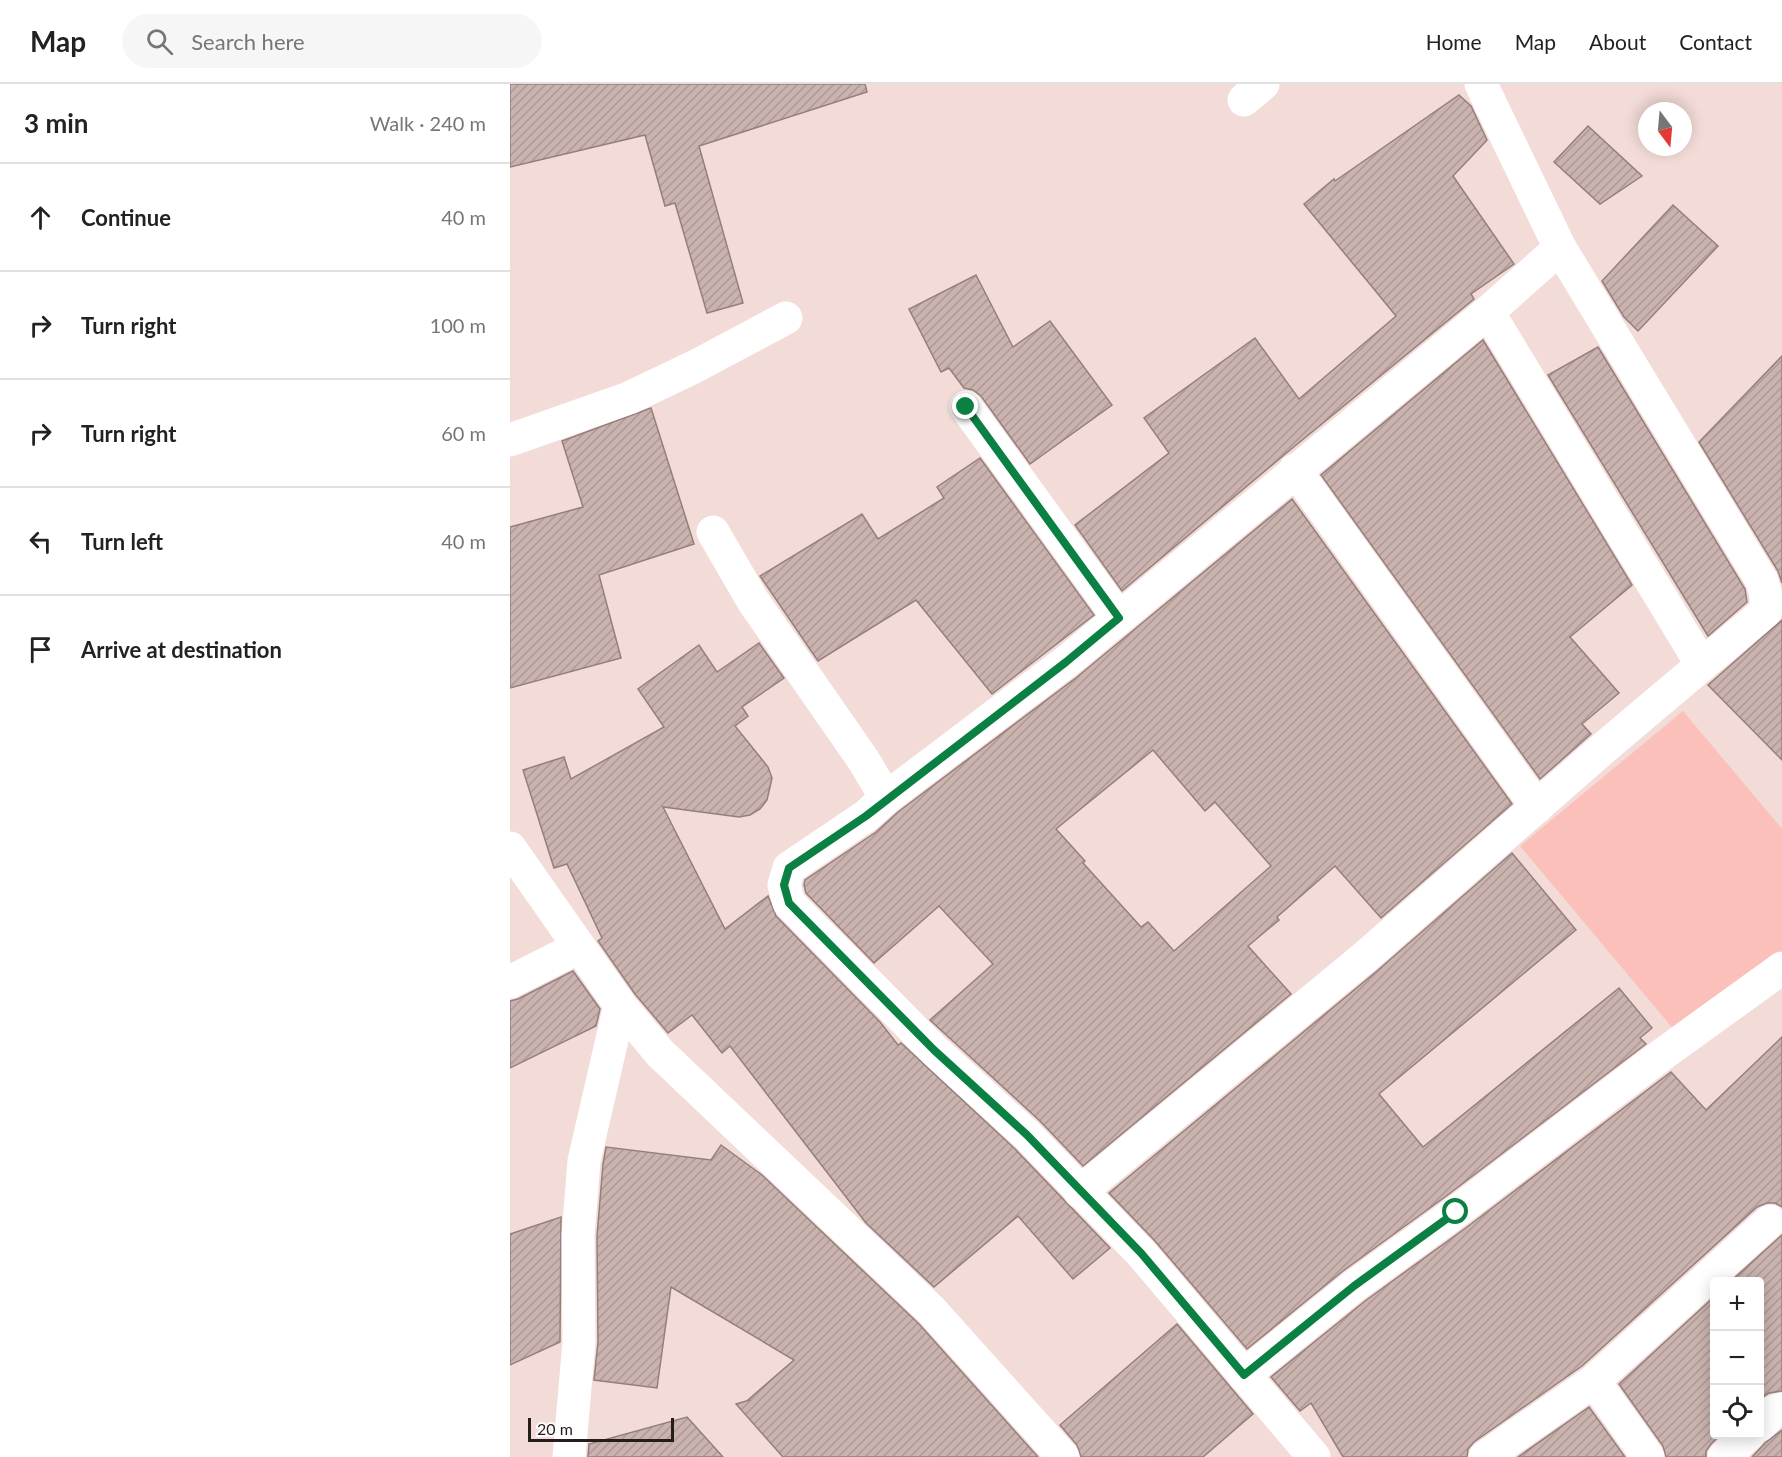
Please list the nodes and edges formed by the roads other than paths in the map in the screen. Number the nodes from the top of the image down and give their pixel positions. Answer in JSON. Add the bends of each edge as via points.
{"nodes":[{"id":1,"x":1481,"y":84,"type":"edge"},
{"id":2,"x":1560,"y":248,"type":"junction"},
{"id":3,"x":1488,"y":312,"type":"junction"},
{"id":4,"x":786,"y":318,"type":"dead end"},
{"id":5,"x":966,"y":407,"type":"dead end"},
{"id":6,"x":510,"y":440,"type":"edge"},
{"id":7,"x":1295,"y":470,"type":"junction"},
{"id":8,"x":713,"y":532,"type":"dead end"},
{"id":9,"x":1119,"y":618,"type":"junction"},
{"id":10,"x":1702,"y":665,"type":"junction"},
{"id":11,"x":886,"y":798,"type":"junction"},
{"id":12,"x":1537,"y":807,"type":"junction"},
{"id":13,"x":510,"y":848,"type":"edge"},
{"id":14,"x":579,"y":947,"type":"junction"},
{"id":15,"x":1782,"y":968,"type":"edge"},
{"id":16,"x":510,"y":982,"type":"edge"},
{"id":17,"x":620,"y":1005,"type":"junction"},
{"id":18,"x":1080,"y":1192,"type":"junction"},
{"id":19,"x":1770,"y":1221,"type":"dead end"},
{"id":20,"x":1244,"y":1375,"type":"junction"},
{"id":21,"x":1594,"y":1381,"type":"junction"},
{"id":22,"x":1782,"y":1409,"type":"edge"},
{"id":23,"x":1764,"y":1421,"type":"edge"},
{"id":24,"x":1744,"y":1439,"type":"edge"},
{"id":25,"x":569,"y":1457,"type":"edge"},
{"id":26,"x":1062,"y":1457,"type":"edge"},
{"id":27,"x":1314,"y":1457,"type":"edge"},
{"id":28,"x":1485,"y":1457,"type":"edge"},
{"id":29,"x":1648,"y":1457,"type":"edge"},
{"id":30,"x":1724,"y":1457,"type":"edge"}],
"edges":[{"from":1,"to":2,"type":"street"},
{"from":2,"to":3,"type":"street"},
{"from":2,"to":10,"type":"street","via":[[1762,581],[1766,610]]},
{"from":3,"to":7,"type":"street"},
{"from":3,"to":10,"type":"street"},
{"from":4,"to":6,"type":"street","via":[[629,398]]},
{"from":5,"to":9,"type":"street"},
{"from":7,"to":9,"type":"street"},
{"from":7,"to":12,"type":"street"},
{"from":8,"to":11,"type":"street","via":[[753,601]]},
{"from":9,"to":11,"type":"street"},
{"from":10,"to":12,"type":"street"},
{"from":11,"to":18,"type":"street","via":[[789,868],[784,885],[789,903],[934,1050],[1027,1135]]},
{"from":12,"to":18,"type":"street","via":[[1365,957]]},
{"from":13,"to":14,"type":"street"},
{"from":14,"to":16,"type":"street"},
{"from":14,"to":17,"type":"street"},
{"from":15,"to":20,"type":"street","via":[[1354,1286]]},
{"from":17,"to":25,"type":"street","via":[[584,1161],[578,1235],[579,1342]]},
{"from":17,"to":26,"type":"street","via":[[660,1053],[932,1311]]},
{"from":18,"to":20,"type":"street","via":[[1141,1253]]},
{"from":19,"to":21,"type":"street"},
{"from":20,"to":27,"type":"street"},
{"from":21,"to":28,"type":"street"},
{"from":21,"to":29,"type":"street"},
{"from":22,"to":23,"type":"street"},
{"from":24,"to":30,"type":"street"}]}
